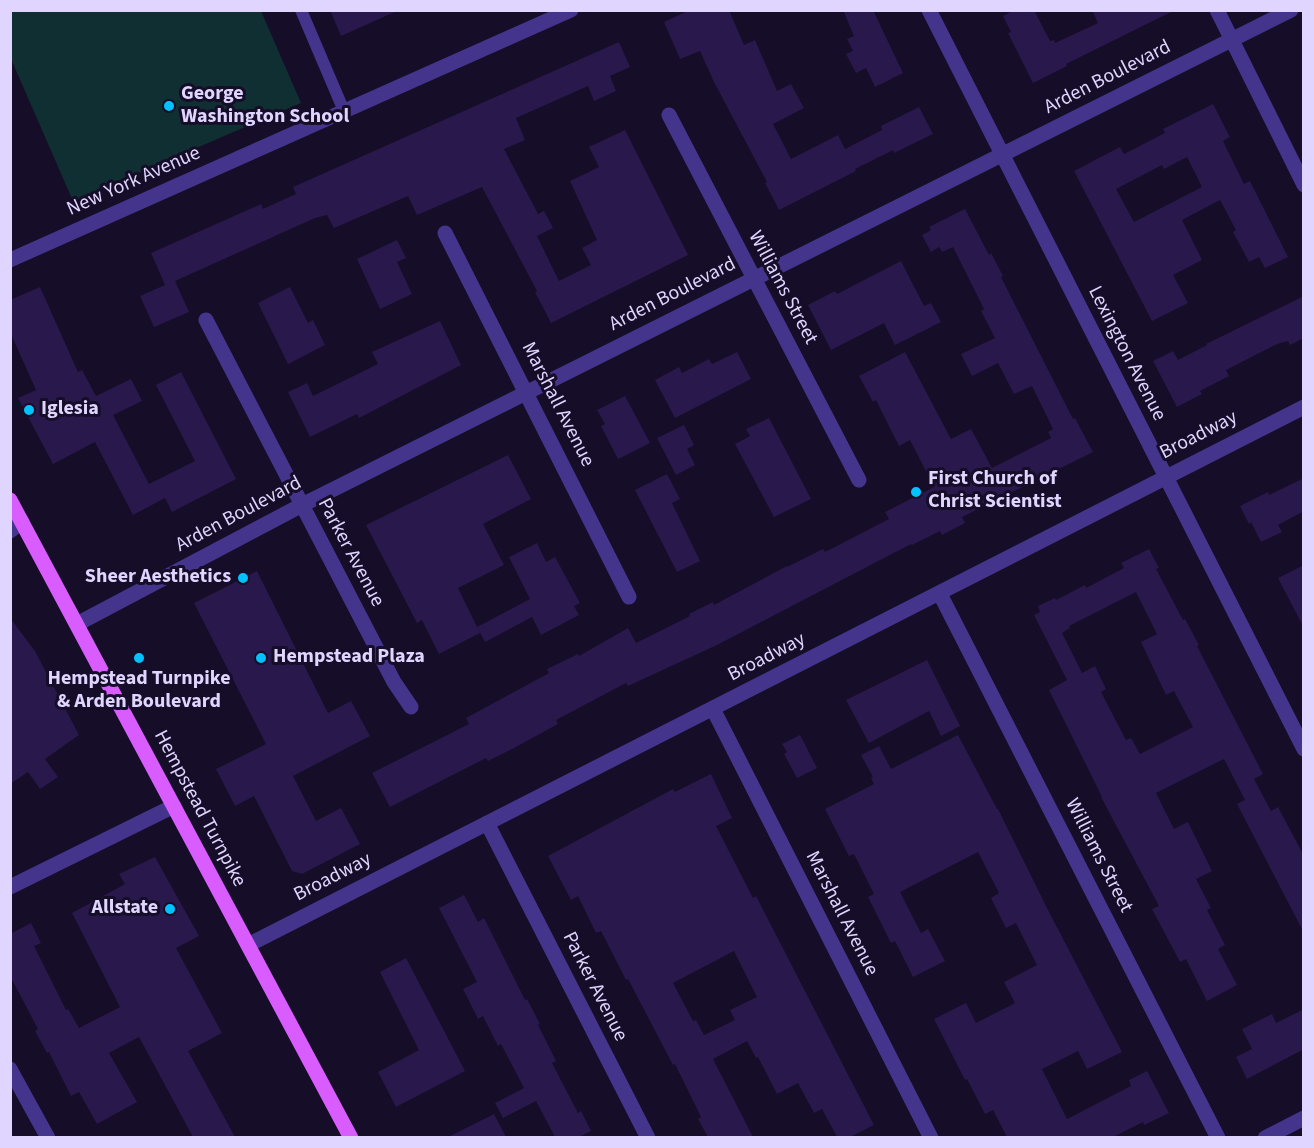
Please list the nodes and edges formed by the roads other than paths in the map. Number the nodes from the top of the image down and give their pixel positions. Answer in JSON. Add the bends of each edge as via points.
{"nodes":[{"id":1,"x":302,"y":10,"type":"edge"},
{"id":2,"x":571,"y":10,"type":"edge"},
{"id":3,"x":929,"y":10,"type":"edge"},
{"id":4,"x":1217,"y":10,"type":"edge"},
{"id":5,"x":1291,"y":10,"type":"edge"},
{"id":6,"x":1232,"y":40,"type":"junction"},
{"id":7,"x":345,"y":111,"type":"junction"},
{"id":8,"x":669,"y":115,"type":"dead end"},
{"id":9,"x":1001,"y":155,"type":"junction"},
{"id":10,"x":1304,"y":185,"type":"edge"},
{"id":11,"x":446,"y":233,"type":"dead end"},
{"id":12,"x":10,"y":260,"type":"edge"},
{"id":13,"x":753,"y":278,"type":"junction"},
{"id":14,"x":206,"y":320,"type":"dead end"},
{"id":15,"x":527,"y":392,"type":"junction"},
{"id":16,"x":1304,"y":407,"type":"edge"},
{"id":17,"x":1165,"y":477,"type":"junction"},
{"id":18,"x":859,"y":480,"type":"dead end"},
{"id":19,"x":10,"y":500,"type":"edge"},
{"id":20,"x":302,"y":505,"type":"junction"},
{"id":21,"x":16,"y":527,"type":"edge"},
{"id":22,"x":940,"y":594,"type":"junction"},
{"id":23,"x":629,"y":597,"type":"dead end"},
{"id":24,"x":77,"y":624,"type":"junction"},
{"id":25,"x":411,"y":707,"type":"dead end"},
{"id":26,"x":713,"y":709,"type":"junction"},
{"id":27,"x":1304,"y":749,"type":"edge"},
{"id":28,"x":174,"y":806,"type":"junction"},
{"id":29,"x":487,"y":823,"type":"junction"},
{"id":30,"x":10,"y":887,"type":"edge"},
{"id":31,"x":248,"y":945,"type":"junction"},
{"id":32,"x":10,"y":1069,"type":"edge"},
{"id":33,"x":1304,"y":1118,"type":"edge"},
{"id":34,"x":48,"y":1137,"type":"edge"},
{"id":35,"x":351,"y":1137,"type":"edge"},
{"id":36,"x":648,"y":1137,"type":"edge"},
{"id":37,"x":931,"y":1137,"type":"edge"},
{"id":38,"x":1218,"y":1137,"type":"edge"},
{"id":39,"x":1265,"y":1137,"type":"edge"}],
"edges":[{"from":1,"to":7,"type":"lane"},
{"from":2,"to":7,"type":"street","name":"New York Avenue"},
{"from":3,"to":9,"type":"street","name":"Lexington Avenue"},
{"from":4,"to":6,"type":"street"},
{"from":5,"to":6,"type":"street","name":"Arden Boulevard"},
{"from":6,"to":9,"type":"street","name":"Arden Boulevard"},
{"from":6,"to":10,"type":"street"},
{"from":7,"to":12,"type":"street","name":"New York Avenue"},
{"from":8,"to":13,"type":"street","name":"Williams Street"},
{"from":9,"to":13,"type":"street","name":"Arden Boulevard"},
{"from":9,"to":17,"type":"street","name":"Lexington Avenue"},
{"from":11,"to":15,"type":"street","name":"Marshall Avenue"},
{"from":13,"to":15,"type":"street","name":"Arden Boulevard"},
{"from":13,"to":18,"type":"street","name":"Williams Street"},
{"from":14,"to":20,"type":"street","name":"Parker Avenue"},
{"from":15,"to":20,"type":"street","name":"Arden Boulevard"},
{"from":15,"to":23,"type":"street","name":"Marshall Avenue"},
{"from":16,"to":17,"type":"street","name":"Broadway"},
{"from":17,"to":22,"type":"street","name":"Broadway"},
{"from":17,"to":27,"type":"street","name":"Lexington Avenue"},
{"from":19,"to":21,"type":"main road","name":"Hempstead Turnpike"},
{"from":20,"to":24,"type":"street","name":"Arden Boulevard"},
{"from":20,"to":25,"type":"street","name":"Parker Avenue","via":[[394,682]]},
{"from":21,"to":24,"type":"main road","name":"Hempstead Turnpike"},
{"from":22,"to":26,"type":"street","name":"Broadway"},
{"from":22,"to":38,"type":"street","name":"Williams Street"},
{"from":24,"to":28,"type":"main road","name":"Hempstead Turnpike"},
{"from":26,"to":29,"type":"street","name":"Broadway"},
{"from":26,"to":37,"type":"street","name":"Marshall Avenue"},
{"from":28,"to":30,"type":"street"},
{"from":28,"to":31,"type":"main road","name":"Hempstead Turnpike"},
{"from":29,"to":31,"type":"street","name":"Broadway"},
{"from":29,"to":36,"type":"street","name":"Parker Avenue"},
{"from":31,"to":35,"type":"main road","name":"Hempstead Turnpike"},
{"from":32,"to":34,"type":"street"},
{"from":33,"to":39,"type":"street"}]}
